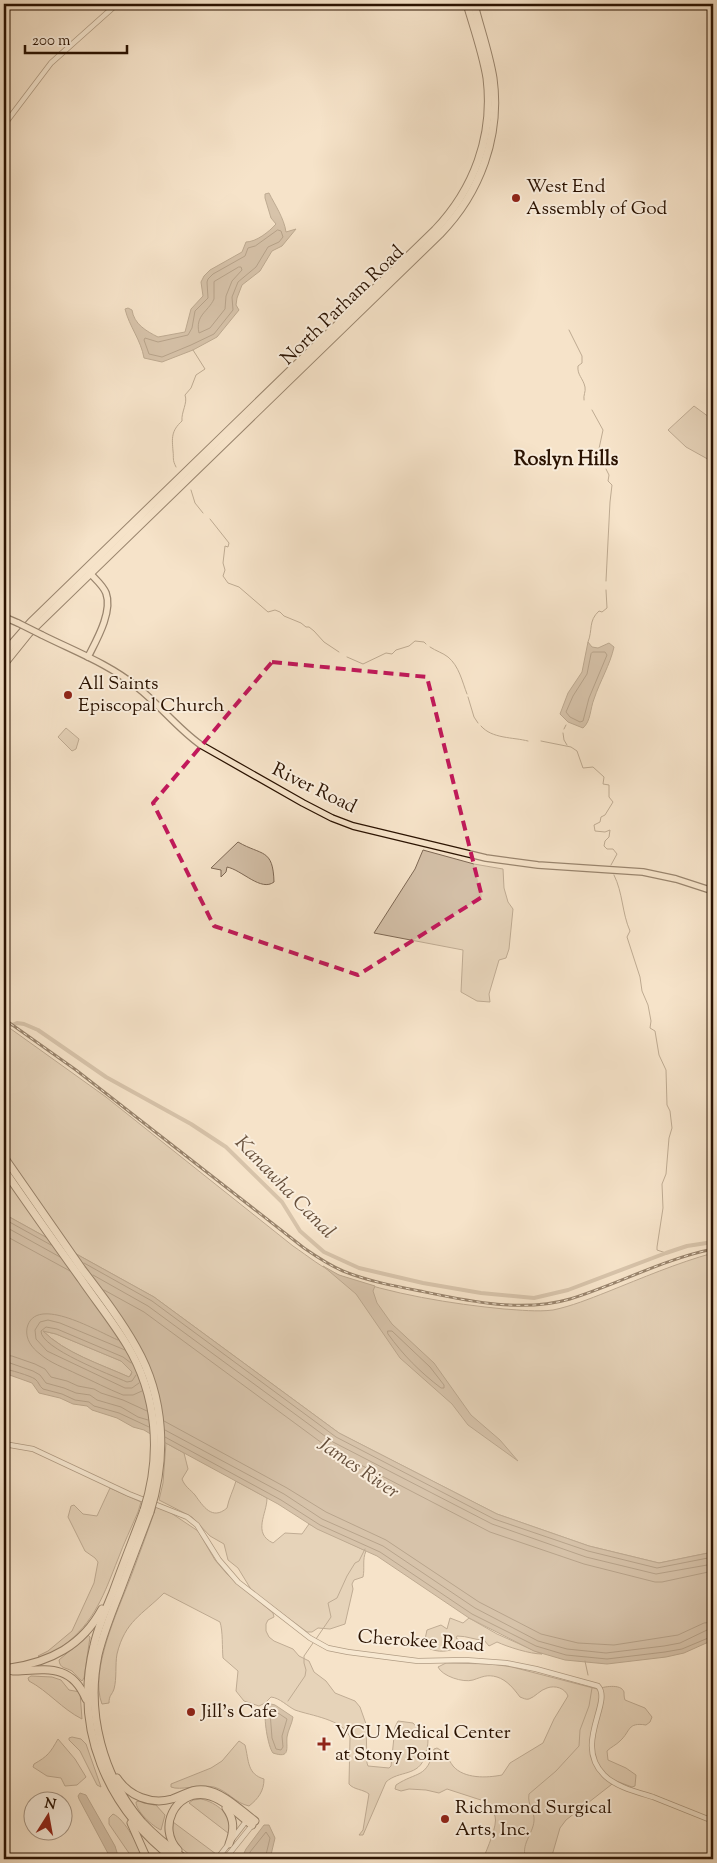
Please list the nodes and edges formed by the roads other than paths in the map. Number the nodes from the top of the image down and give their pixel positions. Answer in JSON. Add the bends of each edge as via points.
{"nodes":[{"id":1,"x":117,"y":4,"type":"edge"},
{"id":2,"x":467,"y":4,"type":"edge"},
{"id":3,"x":474,"y":4,"type":"edge"},
{"id":4,"x":4,"y":125,"type":"edge"},
{"id":5,"x":88,"y":571,"type":"junction"},
{"id":6,"x":4,"y":617,"type":"edge"},
{"id":7,"x":4,"y":653,"type":"edge"},
{"id":8,"x":88,"y":657,"type":"junction"},
{"id":9,"x":4,"y":664,"type":"edge"},
{"id":10,"x":713,"y":891,"type":"edge"},
{"id":11,"x":4,"y":1157,"type":"edge"},
{"id":12,"x":4,"y":1170,"type":"edge"},
{"id":13,"x":4,"y":1444,"type":"edge"},
{"id":14,"x":147,"y":1511,"type":"junction"},
{"id":15,"x":123,"y":1563,"type":"junction"},
{"id":16,"x":7,"y":1670,"type":"edge"},
{"id":17,"x":88,"y":1702,"type":"junction"},
{"id":18,"x":103,"y":1751,"type":"junction"},
{"id":19,"x":115,"y":1794,"type":"junction"},
{"id":20,"x":223,"y":1804,"type":"junction"},
{"id":21,"x":251,"y":1821,"type":"junction"},
{"id":22,"x":713,"y":1821,"type":"edge"},
{"id":23,"x":229,"y":1844,"type":"junction"},
{"id":24,"x":147,"y":1859,"type":"edge"},
{"id":25,"x":174,"y":1859,"type":"edge"},
{"id":26,"x":186,"y":1859,"type":"edge"},
{"id":27,"x":217,"y":1859,"type":"edge"},
{"id":28,"x":225,"y":1859,"type":"edge"}],
"edges":[{"from":1,"to":4,"type":"street","via":[[51,63]]},
{"from":2,"to":5,"type":"highway","name":"North Parham Road","via":[[484,67],[488,106],[480,158],[461,198],[435,230]]},
{"from":3,"to":5,"type":"highway","name":"North Parham Road","via":[[492,75],[494,121],[484,166],[460,212]]},
{"from":5,"to":7,"type":"highway","via":[[22,631]]},
{"from":5,"to":8,"type":"main road","via":[[104,589],[107,603],[104,622]]},
{"from":5,"to":9,"type":"highway"},
{"from":6,"to":8,"type":"main road","name":"River Road","bridge":true},
{"from":8,"to":10,"type":"main road","name":"River Road","via":[[137,687],[201,745],[340,822],[488,859],[643,872]]},
{"from":11,"to":14,"type":"highway","bridge":true,"via":[[127,1332],[147,1371],[158,1405],[161,1442],[158,1479]]},
{"from":12,"to":14,"type":"highway","bridge":true,"via":[[120,1333],[142,1375],[153,1416],[155,1446]]},
{"from":13,"to":22,"type":"street","name":"Cherokee Road","via":[[33,1449],[129,1494],[187,1516],[238,1582],[310,1638],[328,1648],[418,1661],[465,1660],[506,1664],[598,1686],[603,1696],[592,1744],[595,1760],[603,1774],[619,1784]]},
{"from":14,"to":15,"type":"highway"},
{"from":14,"to":18,"type":"highway","via":[[98,1655],[95,1704]]},
{"from":15,"to":16,"type":"highway","via":[[98,1617],[76,1642],[45,1660]]},
{"from":15,"to":17,"type":"highway","via":[[94,1645]]},
{"from":16,"to":17,"type":"highway","via":[[65,1673],[79,1683]]},
{"from":17,"to":19,"type":"highway","via":[[96,1749]]},
{"from":18,"to":21,"type":"highway","via":[[121,1783],[140,1797],[164,1800],[206,1790],[222,1796]]},
{"from":18,"to":26,"type":"highway","via":[[114,1780],[134,1811],[154,1834]]},
{"from":19,"to":24,"type":"highway"},
{"from":19,"to":25,"type":"highway","via":[[141,1830]]},
{"from":20,"to":21,"type":"highway"},
{"from":20,"to":23,"type":"highway","via":[[232,1823]]},
{"from":20,"to":26,"type":"highway","via":[[213,1797],[199,1795],[183,1800],[174,1808],[168,1823],[169,1834]]},
{"from":21,"to":23,"type":"street"},
{"from":21,"to":28,"type":"street"},
{"from":23,"to":27,"type":"street"}]}
